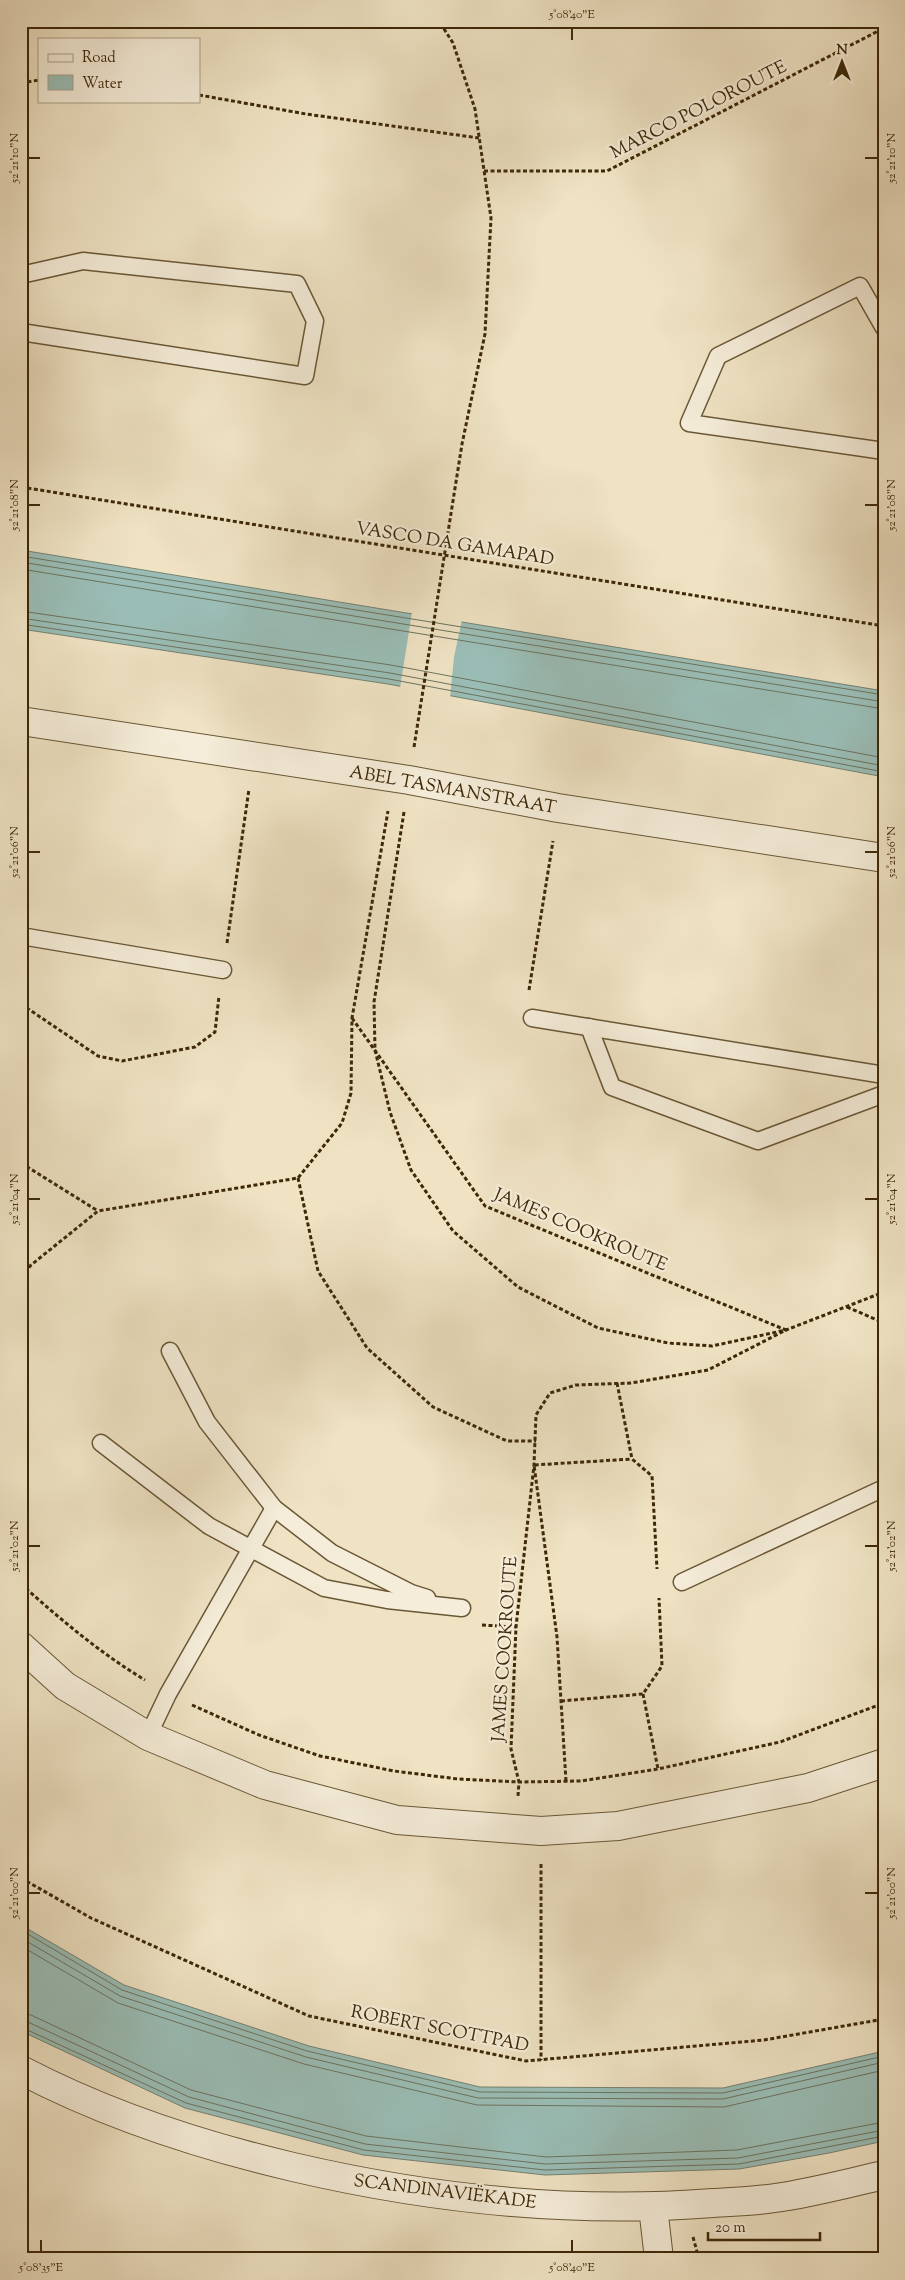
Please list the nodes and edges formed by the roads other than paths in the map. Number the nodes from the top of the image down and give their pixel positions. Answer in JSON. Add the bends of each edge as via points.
{"nodes":[{"id":1,"x":21,"y":274,"type":"edge"},
{"id":2,"x":884,"y":328,"type":"edge"},
{"id":3,"x":21,"y":332,"type":"edge"},
{"id":4,"x":884,"y":451,"type":"edge"},
{"id":5,"x":21,"y":721,"type":"edge"},
{"id":6,"x":884,"y":858,"type":"edge"},
{"id":7,"x":21,"y":936,"type":"edge"},
{"id":8,"x":223,"y":970,"type":"dead end"},
{"id":9,"x":532,"y":1018,"type":"road end"},
{"id":10,"x":589,"y":1027,"type":"junction"},
{"id":11,"x":884,"y":1075,"type":"edge"},
{"id":12,"x":884,"y":1094,"type":"edge"},
{"id":13,"x":170,"y":1351,"type":"dead end"},
{"id":14,"x":101,"y":1443,"type":"dead end"},
{"id":15,"x":884,"y":1488,"type":"edge"},
{"id":16,"x":274,"y":1508,"type":"junction"},
{"id":17,"x":251,"y":1549,"type":"junction"},
{"id":18,"x":682,"y":1582,"type":"dead end"},
{"id":19,"x":21,"y":1646,"type":"edge"},
{"id":20,"x":148,"y":1736,"type":"junction"},
{"id":21,"x":884,"y":1763,"type":"edge"},
{"id":22,"x":21,"y":2070,"type":"edge"},
{"id":23,"x":884,"y":2175,"type":"edge"},
{"id":24,"x":653,"y":2206,"type":"junction"},
{"id":25,"x":659,"y":2259,"type":"edge"}],
"edges":[{"from":1,"to":3,"type":"lane","via":[[83,261],[297,284],[315,321],[305,376]]},
{"from":2,"to":4,"type":"lane","via":[[860,286],[718,356],[688,422]]},
{"from":5,"to":6,"type":"street","name":"ABEL TASMANSTRAAT"},
{"from":7,"to":8,"type":"lane"},
{"from":9,"to":10,"type":"lane"},
{"from":10,"to":11,"type":"lane"},
{"from":10,"to":12,"type":"lane","via":[[612,1086],[758,1141]]},
{"from":13,"to":16,"type":"lane","via":[[207,1422]]},
{"from":14,"to":17,"type":"lane","via":[[209,1526]]},
{"from":15,"to":18,"type":"lane"},
{"from":16,"to":17,"type":"lane"},
{"from":16,"to":17,"type":"lane","via":[[332,1553],[411,1593],[462,1608],[387,1600],[324,1588]]},
{"from":17,"to":20,"type":"lane","via":[[168,1694]]},
{"from":19,"to":20,"type":"street","via":[[65,1686]]},
{"from":20,"to":21,"type":"street","via":[[265,1785],[397,1820],[528,1830],[618,1826],[808,1788]]},
{"from":22,"to":24,"type":"street","name":"SCANDINAVIËKADE","via":[[57,2089],[177,2136],[364,2184],[516,2202],[601,2207]]},
{"from":23,"to":24,"type":"street","name":"SCANDINAVIËKADE","via":[[775,2198]]},
{"from":24,"to":25,"type":"street"}]}
